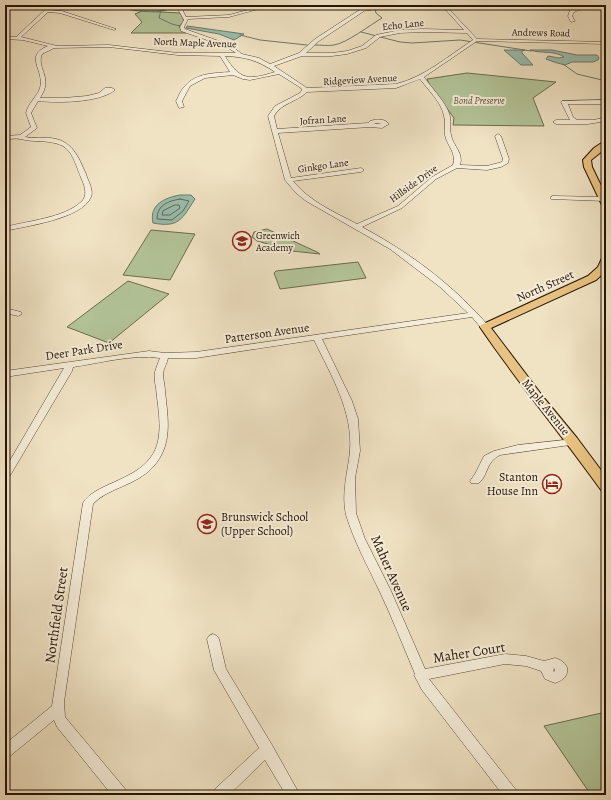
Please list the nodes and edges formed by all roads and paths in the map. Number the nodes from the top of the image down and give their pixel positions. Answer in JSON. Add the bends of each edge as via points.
{"nodes":[{"id":1,"x":50,"y":5,"type":"edge"},
{"id":2,"x":182,"y":5,"type":"edge"},
{"id":3,"x":271,"y":5,"type":"edge"},
{"id":4,"x":444,"y":7,"type":"edge"},
{"id":5,"x":606,"y":7,"type":"edge"},
{"id":6,"x":47,"y":11,"type":"junction"},
{"id":7,"x":185,"y":18,"type":"junction"},
{"id":8,"x":573,"y":21,"type":"dead end"},
{"id":9,"x":114,"y":29,"type":"dead end"},
{"id":10,"x":467,"y":32,"type":"junction"},
{"id":11,"x":5,"y":38,"type":"edge"},
{"id":12,"x":18,"y":38,"type":"junction"},
{"id":13,"x":474,"y":41,"type":"junction"},
{"id":14,"x":606,"y":43,"type":"edge"},
{"id":15,"x":41,"y":47,"type":"junction"},
{"id":16,"x":309,"y":47,"type":"junction"},
{"id":17,"x":221,"y":54,"type":"junction"},
{"id":18,"x":240,"y":54,"type":"junction"},
{"id":19,"x":301,"y":54,"type":"junction"},
{"id":20,"x":323,"y":54,"type":"junction"},
{"id":21,"x":270,"y":66,"type":"junction"},
{"id":22,"x":280,"y":72,"type":"junction"},
{"id":23,"x":234,"y":73,"type":"junction"},
{"id":24,"x":420,"y":77,"type":"junction"},
{"id":25,"x":305,"y":90,"type":"junction"},
{"id":26,"x":102,"y":93,"type":"dead end"},
{"id":27,"x":37,"y":99,"type":"junction"},
{"id":28,"x":606,"y":102,"type":"edge"},
{"id":29,"x":181,"y":107,"type":"dead end"},
{"id":30,"x":606,"y":119,"type":"edge"},
{"id":31,"x":574,"y":120,"type":"junction"},
{"id":32,"x":556,"y":122,"type":"dead end"},
{"id":33,"x":370,"y":125,"type":"dead end"},
{"id":34,"x":276,"y":132,"type":"junction"},
{"id":35,"x":498,"y":136,"type":"dead end"},
{"id":36,"x":21,"y":137,"type":"junction"},
{"id":37,"x":5,"y":138,"type":"edge"},
{"id":38,"x":606,"y":144,"type":"edge"},
{"id":39,"x":456,"y":166,"type":"junction"},
{"id":40,"x":361,"y":170,"type":"dead end"},
{"id":41,"x":288,"y":180,"type":"junction"},
{"id":42,"x":553,"y":198,"type":"dead end"},
{"id":43,"x":605,"y":202,"type":"edge"},
{"id":44,"x":356,"y":227,"type":"junction"},
{"id":45,"x":5,"y":229,"type":"edge"},
{"id":46,"x":606,"y":258,"type":"edge"},
{"id":47,"x":5,"y":310,"type":"edge"},
{"id":48,"x":18,"y":314,"type":"dead end"},
{"id":49,"x":474,"y":314,"type":"junction"},
{"id":50,"x":505,"y":318,"type":"junction"},
{"id":51,"x":485,"y":327,"type":"junction"},
{"id":52,"x":317,"y":337,"type":"junction"},
{"id":53,"x":498,"y":344,"type":"junction"},
{"id":54,"x":165,"y":356,"type":"junction"},
{"id":55,"x":69,"y":365,"type":"junction"},
{"id":56,"x":6,"y":374,"type":"edge"},
{"id":57,"x":574,"y":442,"type":"junction"},
{"id":58,"x":5,"y":478,"type":"edge"},
{"id":59,"x":475,"y":481,"type":"dead end"},
{"id":60,"x":606,"y":487,"type":"edge"},
{"id":61,"x":213,"y":639,"type":"dead end"},
{"id":62,"x":546,"y":666,"type":"dead end"},
{"id":63,"x":420,"y":675,"type":"junction"},
{"id":64,"x":58,"y":709,"type":"junction"},
{"id":65,"x":267,"y":749,"type":"junction"},
{"id":66,"x":5,"y":752,"type":"edge"},
{"id":67,"x":122,"y":795,"type":"edge"},
{"id":68,"x":219,"y":795,"type":"edge"},
{"id":69,"x":293,"y":795,"type":"edge"},
{"id":70,"x":512,"y":795,"type":"edge"}],
"edges":[{"from":1,"to":6,"type":"street"},
{"from":2,"to":7,"type":"street","via":[[181,11]]},
{"from":3,"to":7,"type":"street","via":[[229,16]]},
{"from":4,"to":10,"type":"street"},
{"from":4,"to":16,"type":"street","via":[[363,10]]},
{"from":5,"to":8,"type":"street","via":[[576,9],[570,16]]},
{"from":6,"to":9,"type":"street","via":[[60,12]]},
{"from":6,"to":12,"type":"street"},
{"from":7,"to":18,"type":"street","via":[[183,30],[233,48]]},
{"from":10,"to":13,"type":"street"},
{"from":10,"to":20,"type":"street","name":"Echo Lane","via":[[396,32],[376,37],[364,48],[352,52]]},
{"from":11,"to":12,"type":"street"},
{"from":12,"to":15,"type":"street"},
{"from":13,"to":14,"type":"street","name":"Andrews Road"},
{"from":13,"to":24,"type":"street","name":"Ridgeview Avenue"},
{"from":15,"to":17,"type":"street","name":"North Maple Avenue","via":[[109,46],[172,53]]},
{"from":15,"to":27,"type":"street","via":[[38,59],[44,84]]},
{"from":16,"to":19,"type":"street"},
{"from":16,"to":20,"type":"street","name":"Echo Lane"},
{"from":17,"to":18,"type":"street","name":"North Maple Avenue"},
{"from":17,"to":23,"type":"street"},
{"from":18,"to":21,"type":"street","name":"North Maple Avenue"},
{"from":19,"to":20,"type":"street","name":"Echo Lane"},
{"from":19,"to":21,"type":"street"},
{"from":21,"to":22,"type":"street","name":"North Maple Avenue"},
{"from":22,"to":23,"type":"street","via":[[261,78],[245,78]]},
{"from":22,"to":25,"type":"street","name":"North Maple Avenue"},
{"from":23,"to":29,"type":"street","via":[[210,76],[189,84],[179,101]]},
{"from":24,"to":25,"type":"street","name":"Ridgeview Avenue","via":[[396,86]]},
{"from":24,"to":39,"type":"street","name":"Hillside Drive","via":[[446,111],[448,136],[458,160]]},
{"from":25,"to":34,"type":"street","via":[[273,112],[271,116]]},
{"from":26,"to":27,"type":"street","via":[[65,100]]},
{"from":27,"to":36,"type":"street","via":[[28,116],[34,128]]},
{"from":28,"to":31,"type":"street","via":[[564,102]]},
{"from":30,"to":31,"type":"street"},
{"from":31,"to":32,"type":"street"},
{"from":33,"to":34,"type":"street","name":"Jofran Lane"},
{"from":34,"to":41,"type":"street"},
{"from":35,"to":39,"type":"street","via":[[506,159],[504,164],[488,168]]},
{"from":36,"to":37,"type":"street"},
{"from":36,"to":45,"type":"street","via":[[54,140],[69,148],[78,158],[88,198],[83,205],[72,211]]},
{"from":38,"to":43,"type":"main road","via":[[587,160]]},
{"from":39,"to":44,"type":"street","name":"Hillside Drive","via":[[434,178],[400,207]]},
{"from":40,"to":41,"type":"street","name":"Ginkgo Lane"},
{"from":41,"to":44,"type":"street","via":[[308,200]]},
{"from":42,"to":43,"type":"street"},
{"from":44,"to":49,"type":"street","via":[[393,247],[443,285]]},
{"from":46,"to":50,"type":"main road","name":"North Street","via":[[603,268],[592,278]]},
{"from":47,"to":48,"type":"street"},
{"from":49,"to":51,"type":"street"},
{"from":49,"to":52,"type":"street","name":"Patterson Avenue"},
{"from":50,"to":51,"type":"main road","name":"North Street"},
{"from":50,"to":53,"type":"main road","via":[[500,327]]},
{"from":51,"to":53,"type":"main road","name":"Maple Avenue"},
{"from":52,"to":54,"type":"street","name":"Patterson Avenue","via":[[196,355]]},
{"from":52,"to":63,"type":"street","name":"Maher Avenue","via":[[353,419],[356,441],[349,488],[351,513]]},
{"from":53,"to":57,"type":"main road","name":"Maple Avenue"},
{"from":54,"to":55,"type":"street","name":"Deer Park Drive","via":[[136,355]]},
{"from":54,"to":64,"type":"street","name":"Northfield Street","via":[[159,374],[164,440],[158,456],[137,475],[96,495],[88,503]]},
{"from":55,"to":56,"type":"street","name":"Deer Park Drive"},
{"from":55,"to":58,"type":"street","via":[[68,371]]},
{"from":57,"to":59,"type":"street","via":[[495,453],[483,463],[479,478]]},
{"from":57,"to":60,"type":"main road","name":"Maple Avenue"},
{"from":61,"to":65,"type":"street","via":[[220,670]]},
{"from":62,"to":63,"type":"street","name":"Maher Court","via":[[526,660],[505,659]]},
{"from":63,"to":70,"type":"street","name":"Maher Avenue"},
{"from":64,"to":66,"type":"street"},
{"from":64,"to":67,"type":"street","via":[[62,723]]},
{"from":65,"to":68,"type":"street"},
{"from":65,"to":69,"type":"street"}]}
